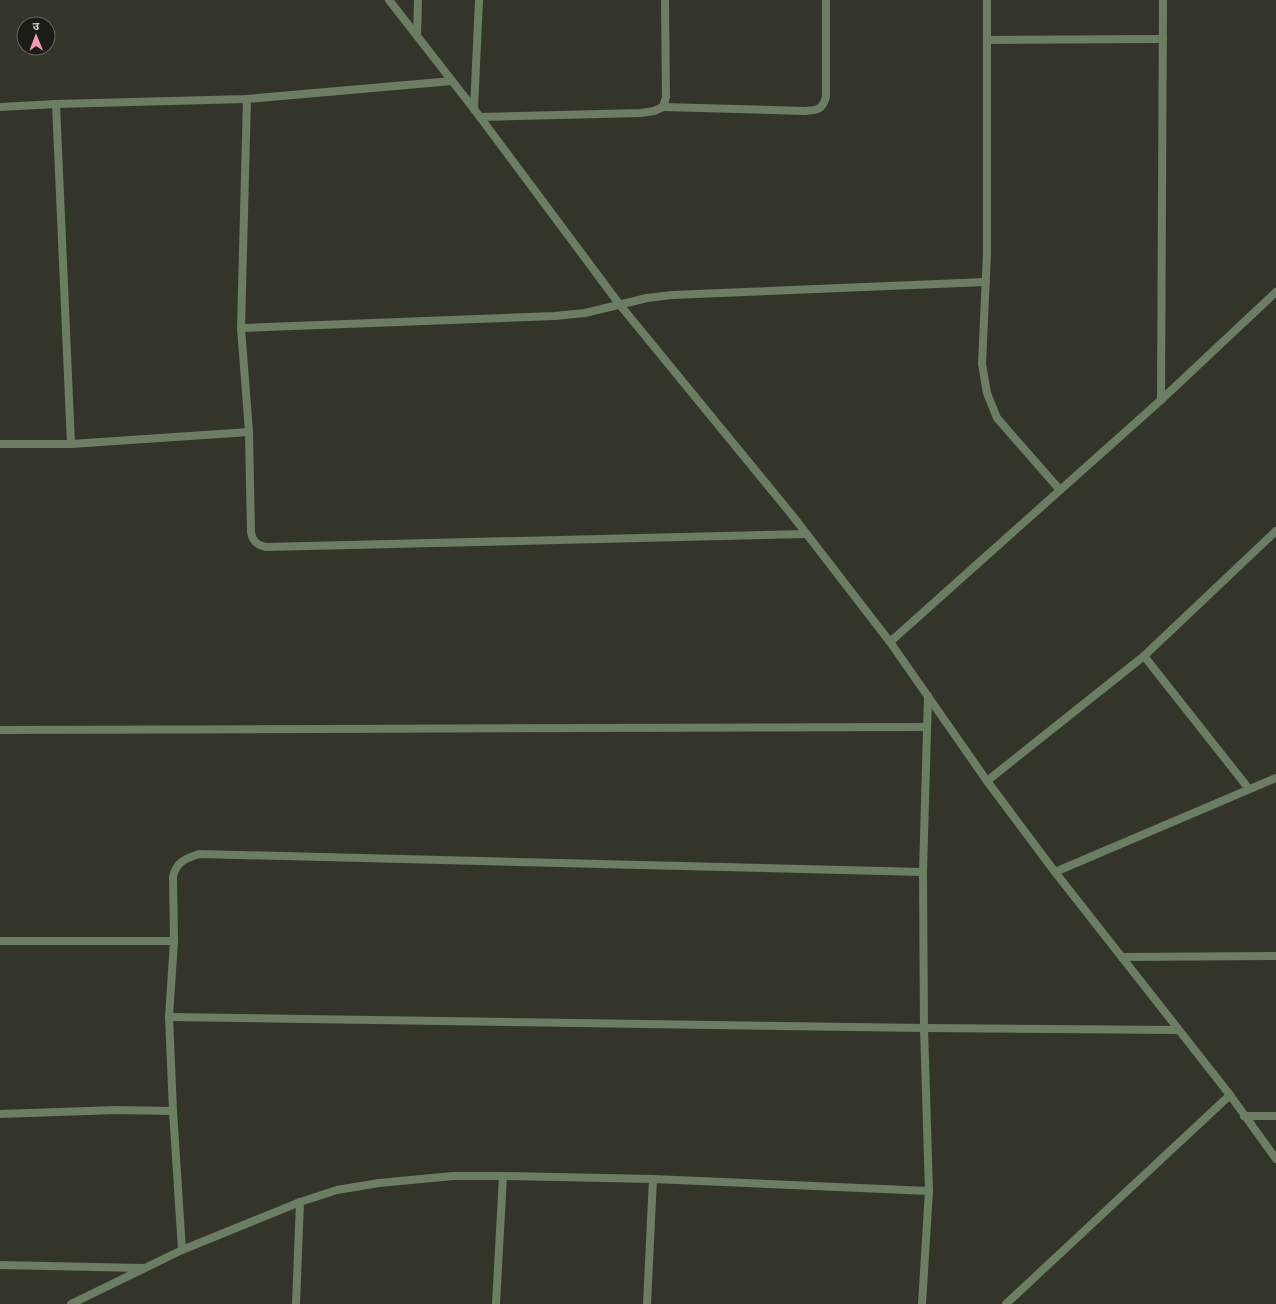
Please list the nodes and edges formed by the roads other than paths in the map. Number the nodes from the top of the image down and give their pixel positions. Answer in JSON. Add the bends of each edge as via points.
{"nodes":[{"id":1,"x":389,"y":0,"type":"edge"},
{"id":2,"x":418,"y":0,"type":"edge"},
{"id":3,"x":479,"y":0,"type":"edge"},
{"id":4,"x":665,"y":0,"type":"edge"},
{"id":5,"x":826,"y":0,"type":"edge"},
{"id":6,"x":987,"y":0,"type":"edge"},
{"id":7,"x":1163,"y":0,"type":"edge"},
{"id":8,"x":417,"y":36,"type":"junction"},
{"id":9,"x":1163,"y":39,"type":"junction"},
{"id":10,"x":987,"y":40,"type":"junction"},
{"id":11,"x":452,"y":81,"type":"junction"},
{"id":12,"x":247,"y":99,"type":"junction"},
{"id":13,"x":56,"y":104,"type":"junction"},
{"id":14,"x":0,"y":107,"type":"edge"},
{"id":15,"x":663,"y":107,"type":"junction"},
{"id":16,"x":474,"y":109,"type":"junction"},
{"id":17,"x":480,"y":117,"type":"junction"},
{"id":18,"x":986,"y":282,"type":"junction"},
{"id":19,"x":1276,"y":292,"type":"edge"},
{"id":20,"x":620,"y":304,"type":"junction"},
{"id":21,"x":241,"y":328,"type":"junction"},
{"id":22,"x":1161,"y":400,"type":"junction"},
{"id":23,"x":249,"y":432,"type":"junction"},
{"id":24,"x":0,"y":444,"type":"edge"},
{"id":25,"x":71,"y":444,"type":"junction"},
{"id":26,"x":1060,"y":490,"type":"junction"},
{"id":27,"x":1276,"y":531,"type":"edge"},
{"id":28,"x":806,"y":534,"type":"junction"},
{"id":29,"x":890,"y":642,"type":"junction"},
{"id":30,"x":1144,"y":656,"type":"junction"},
{"id":31,"x":928,"y":696,"type":"junction"},
{"id":32,"x":927,"y":727,"type":"junction"},
{"id":33,"x":0,"y":730,"type":"edge"},
{"id":34,"x":1276,"y":778,"type":"edge"},
{"id":35,"x":987,"y":781,"type":"junction"},
{"id":36,"x":1249,"y":789,"type":"junction"},
{"id":37,"x":923,"y":872,"type":"junction"},
{"id":38,"x":1055,"y":872,"type":"junction"},
{"id":39,"x":0,"y":941,"type":"edge"},
{"id":40,"x":174,"y":941,"type":"junction"},
{"id":41,"x":1276,"y":956,"type":"edge"},
{"id":42,"x":1122,"y":957,"type":"junction"},
{"id":43,"x":169,"y":1017,"type":"junction"},
{"id":44,"x":924,"y":1028,"type":"junction"},
{"id":45,"x":1178,"y":1030,"type":"junction"},
{"id":46,"x":1230,"y":1095,"type":"junction"},
{"id":47,"x":173,"y":1111,"type":"junction"},
{"id":48,"x":0,"y":1114,"type":"edge"},
{"id":49,"x":1244,"y":1116,"type":"junction"},
{"id":50,"x":1276,"y":1116,"type":"edge"},
{"id":51,"x":1276,"y":1159,"type":"edge"},
{"id":52,"x":503,"y":1176,"type":"junction"},
{"id":53,"x":653,"y":1179,"type":"junction"},
{"id":54,"x":929,"y":1191,"type":"junction"},
{"id":55,"x":300,"y":1202,"type":"junction"},
{"id":56,"x":182,"y":1250,"type":"junction"},
{"id":57,"x":0,"y":1265,"type":"edge"},
{"id":58,"x":145,"y":1268,"type":"junction"},
{"id":59,"x":71,"y":1304,"type":"edge"},
{"id":60,"x":296,"y":1304,"type":"edge"},
{"id":61,"x":496,"y":1304,"type":"edge"},
{"id":62,"x":647,"y":1304,"type":"edge"},
{"id":63,"x":922,"y":1304,"type":"edge"},
{"id":64,"x":1006,"y":1304,"type":"edge"}],
"edges":[{"from":1,"to":8,"type":"street"},
{"from":2,"to":8,"type":"street"},
{"from":3,"to":16,"type":"street"},
{"from":4,"to":15,"type":"street","via":[[666,97]]},
{"from":5,"to":15,"type":"street","via":[[826,97],[823,105],[816,110]]},
{"from":6,"to":10,"type":"street"},
{"from":7,"to":9,"type":"street"},
{"from":8,"to":11,"type":"street"},
{"from":9,"to":10,"type":"street"},
{"from":9,"to":22,"type":"street"},
{"from":10,"to":18,"type":"street"},
{"from":11,"to":12,"type":"street"},
{"from":11,"to":16,"type":"street"},
{"from":12,"to":13,"type":"street"},
{"from":12,"to":21,"type":"street"},
{"from":13,"to":14,"type":"street"},
{"from":13,"to":25,"type":"street"},
{"from":15,"to":17,"type":"street","via":[[641,113]]},
{"from":16,"to":17,"type":"street"},
{"from":17,"to":20,"type":"street"},
{"from":18,"to":20,"type":"street","via":[[672,295]]},
{"from":18,"to":26,"type":"street","via":[[982,364],[987,393],[997,418]]},
{"from":19,"to":22,"type":"street"},
{"from":20,"to":21,"type":"street","via":[[585,313],[555,316]]},
{"from":20,"to":28,"type":"street"},
{"from":21,"to":23,"type":"street"},
{"from":22,"to":26,"type":"street"},
{"from":23,"to":25,"type":"street"},
{"from":23,"to":28,"type":"street","via":[[252,538],[255,543],[266,547]]},
{"from":24,"to":25,"type":"street"},
{"from":26,"to":29,"type":"street"},
{"from":27,"to":30,"type":"street"},
{"from":28,"to":29,"type":"street"},
{"from":29,"to":31,"type":"street"},
{"from":30,"to":35,"type":"street"},
{"from":30,"to":36,"type":"street"},
{"from":31,"to":32,"type":"street"},
{"from":31,"to":35,"type":"street"},
{"from":32,"to":33,"type":"street"},
{"from":32,"to":37,"type":"street"},
{"from":34,"to":36,"type":"street"},
{"from":35,"to":38,"type":"street"},
{"from":36,"to":38,"type":"street"},
{"from":37,"to":40,"type":"street","via":[[199,854],[190,856],[175,869]]},
{"from":37,"to":44,"type":"street"},
{"from":38,"to":42,"type":"street"},
{"from":39,"to":40,"type":"street"},
{"from":40,"to":43,"type":"street"},
{"from":41,"to":42,"type":"street"},
{"from":42,"to":45,"type":"street"},
{"from":43,"to":44,"type":"street"},
{"from":43,"to":47,"type":"street"},
{"from":44,"to":45,"type":"street"},
{"from":44,"to":54,"type":"street"},
{"from":45,"to":46,"type":"street"},
{"from":46,"to":49,"type":"street"},
{"from":46,"to":64,"type":"street"},
{"from":47,"to":48,"type":"street"},
{"from":47,"to":56,"type":"street"},
{"from":49,"to":50,"type":"street"},
{"from":49,"to":51,"type":"street"},
{"from":52,"to":53,"type":"street"},
{"from":52,"to":55,"type":"street","via":[[454,1176],[379,1183],[337,1190]]},
{"from":52,"to":61,"type":"street"},
{"from":53,"to":54,"type":"street"},
{"from":53,"to":62,"type":"street"},
{"from":54,"to":63,"type":"street"},
{"from":55,"to":56,"type":"street"},
{"from":55,"to":60,"type":"street"},
{"from":56,"to":58,"type":"street"},
{"from":57,"to":58,"type":"street"},
{"from":58,"to":59,"type":"street"}]}
